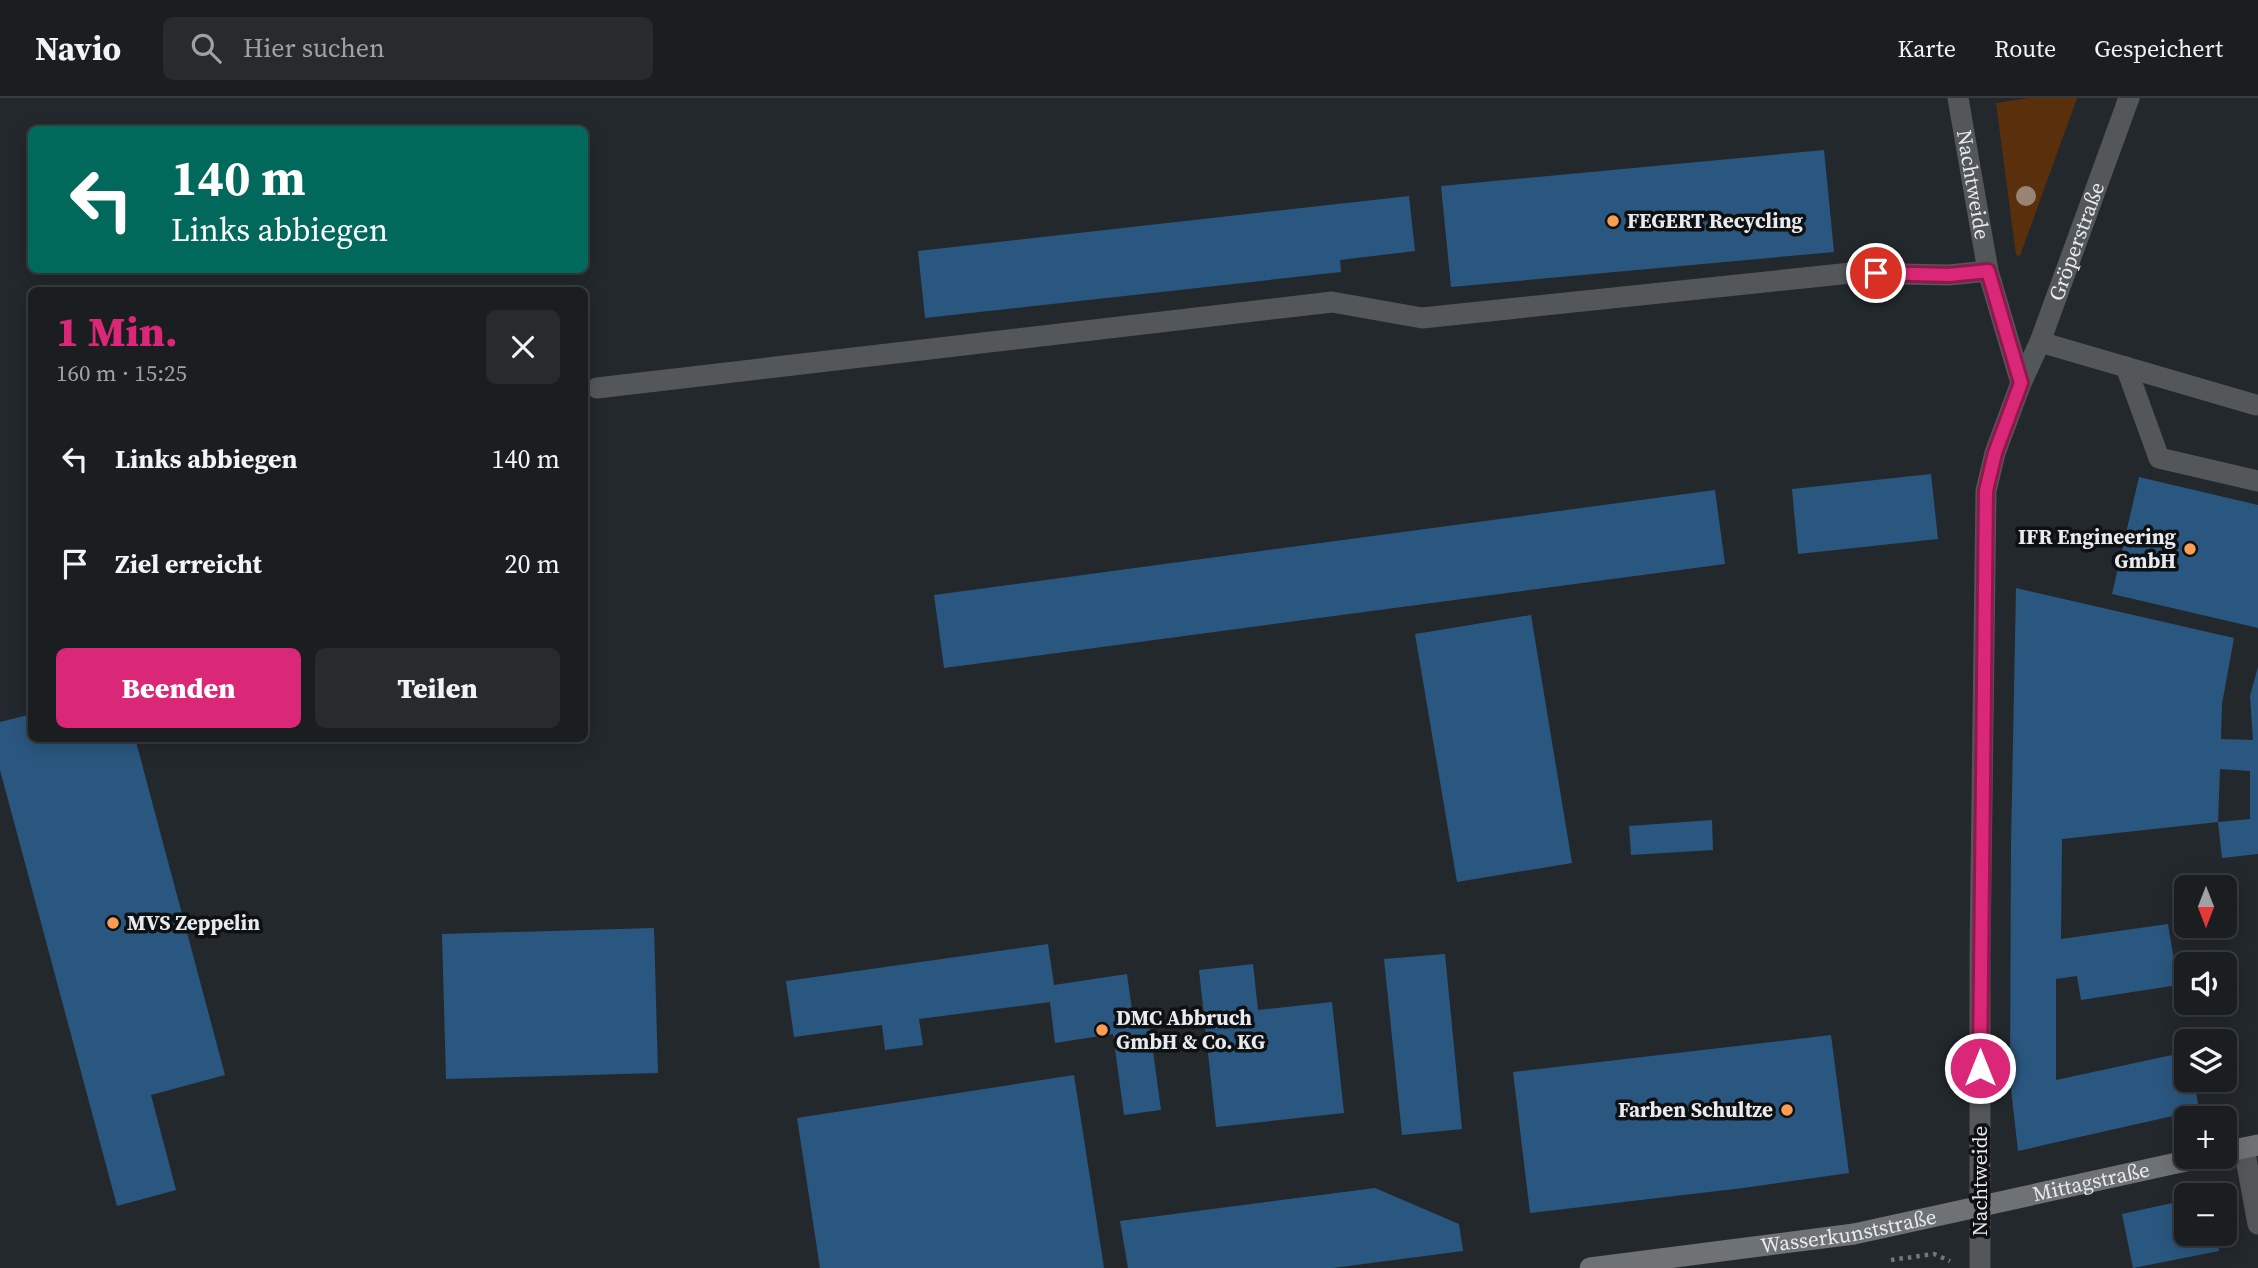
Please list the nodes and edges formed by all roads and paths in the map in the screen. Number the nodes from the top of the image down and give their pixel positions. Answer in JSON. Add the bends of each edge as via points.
{"nodes":[{"id":1,"x":1958,"y":98,"type":"edge"},
{"id":2,"x":2129,"y":98,"type":"edge"},
{"id":3,"x":1988,"y":271,"type":"junction"},
{"id":4,"x":2040,"y":342,"type":"junction"},
{"id":5,"x":2126,"y":368,"type":"junction"},
{"id":6,"x":2021,"y":383,"type":"junction"},
{"id":7,"x":597,"y":388,"type":"dead end"},
{"id":8,"x":2256,"y":405,"type":"dead end"},
{"id":9,"x":2258,"y":481,"type":"edge"},
{"id":10,"x":2242,"y":1148,"type":"edge"},
{"id":11,"x":2174,"y":1164,"type":"edge"},
{"id":12,"x":1979,"y":1206,"type":"junction"},
{"id":13,"x":2258,"y":1224,"type":"edge"},
{"id":14,"x":1883,"y":1261,"type":"dead end"},
{"id":15,"x":1957,"y":1265,"type":"dead end"},
{"id":16,"x":1590,"y":1268,"type":"edge"},
{"id":17,"x":1980,"y":1268,"type":"edge"}],
"edges":[{"from":1,"to":3,"type":"street","name":"Nachtweide"},
{"from":2,"to":4,"type":"street","name":"Gröperstraße"},
{"from":3,"to":6,"type":"street","name":"Nachtweide"},
{"from":3,"to":7,"type":"street","via":[[1851,273],[1422,318],[1332,302]]},
{"from":4,"to":5,"type":"street"},
{"from":4,"to":6,"type":"street","name":"Gröperstraße"},
{"from":5,"to":8,"type":"street"},
{"from":5,"to":9,"type":"street","via":[[2159,458]]},
{"from":6,"to":12,"type":"street","name":"Nachtweide","via":[[1986,491]]},
{"from":10,"to":13,"type":"street"},
{"from":11,"to":12,"type":"street","name":"Mittagstraße"},
{"from":12,"to":16,"type":"street","name":"Wasserkunststraße","via":[[1854,1234]]},
{"from":12,"to":17,"type":"street","name":"Nachtweide"},
{"from":14,"to":15,"type":"path","name":"Wasserkunststraße","via":[[1934,1254]]}]}
